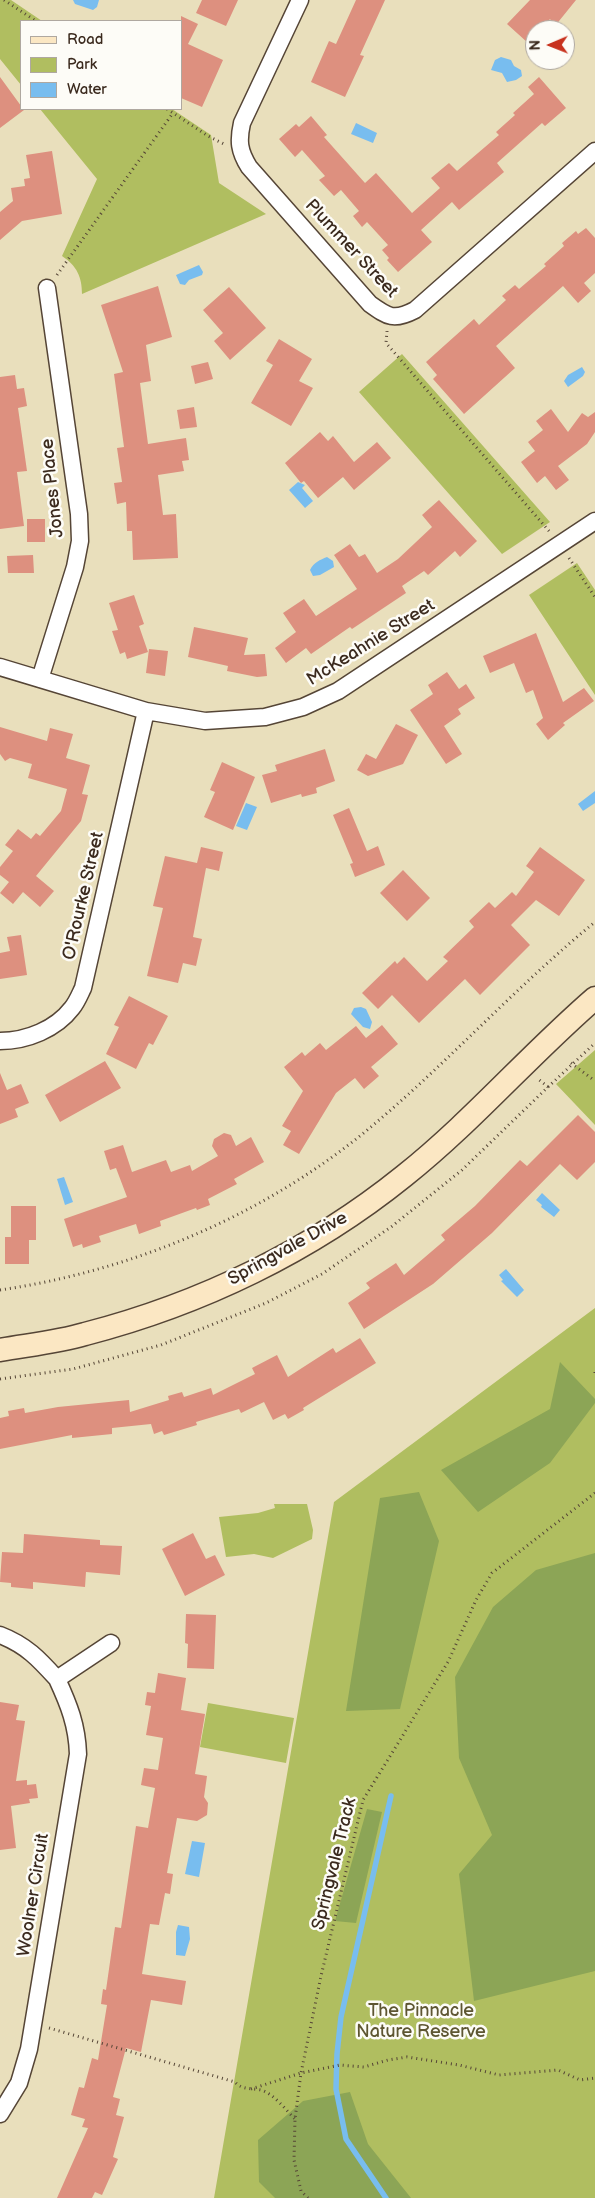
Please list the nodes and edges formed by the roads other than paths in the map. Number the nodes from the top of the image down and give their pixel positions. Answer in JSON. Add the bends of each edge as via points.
{"nodes":[{"id":1,"x":300,"y":0,"type":"edge"},
{"id":2,"x":595,"y":151,"type":"edge"},
{"id":3,"x":47,"y":288,"type":"road end"},
{"id":4,"x":595,"y":521,"type":"edge"},
{"id":5,"x":0,"y":667,"type":"edge"},
{"id":6,"x":40,"y":679,"type":"junction"},
{"id":7,"x":146,"y":711,"type":"junction"},
{"id":8,"x":595,"y":998,"type":"edge"},
{"id":9,"x":0,"y":1041,"type":"edge"},
{"id":10,"x":0,"y":1350,"type":"edge"},
{"id":11,"x":0,"y":1635,"type":"edge"},
{"id":12,"x":111,"y":1642,"type":"dead end"},
{"id":13,"x":57,"y":1679,"type":"junction"},
{"id":14,"x":0,"y":2114,"type":"edge"}],
"edges":[{"from":1,"to":2,"type":"street","name":"Plummer Street","via":[[242,123],[239,146],[249,167],[370,304],[387,317],[403,316],[415,310]]},
{"from":3,"to":6,"type":"street","name":"Jones Place","via":[[79,514],[80,541],[75,568]]},
{"from":4,"to":7,"type":"street","name":"McKeahnie Street","via":[[338,691],[303,707],[265,718],[205,722]]},
{"from":5,"to":6,"type":"street","name":"McKeahnie Street"},
{"from":6,"to":7,"type":"street","name":"McKeahnie Street"},
{"from":7,"to":9,"type":"street","name":"O'Rourke Street","via":[[84,988],[73,1008],[55,1024],[32,1036]]},
{"from":8,"to":10,"type":"main road","name":"Springvale Drive","via":[[405,1176],[327,1232],[253,1272],[180,1304],[84,1335]]},
{"from":11,"to":13,"type":"street","name":"Woolner Circuit","via":[[39,1658]]},
{"from":12,"to":13,"type":"street"},
{"from":13,"to":14,"type":"street","name":"Woolner Circuit","via":[[71,1708],[78,1754],[29,2049],[19,2083]]}]}
